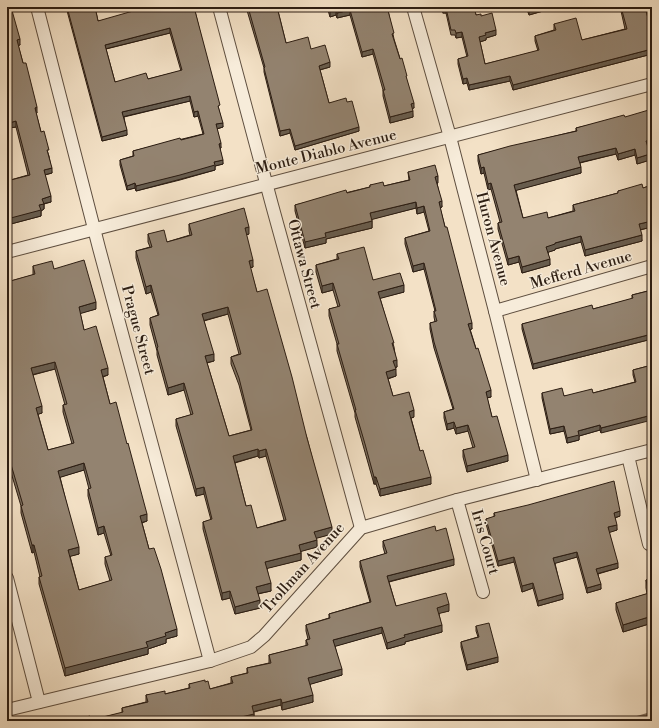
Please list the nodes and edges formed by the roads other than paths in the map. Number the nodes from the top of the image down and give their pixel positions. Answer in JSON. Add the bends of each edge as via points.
{"nodes":[{"id":1,"x":36,"y":7,"type":"edge"},
{"id":2,"x":219,"y":7,"type":"edge"},
{"id":3,"x":413,"y":7,"type":"edge"},
{"id":4,"x":652,"y":84,"type":"edge"},
{"id":5,"x":450,"y":137,"type":"junction"},
{"id":6,"x":266,"y":184,"type":"junction"},
{"id":7,"x":94,"y":229,"type":"junction"},
{"id":8,"x":7,"y":252,"type":"edge"},
{"id":9,"x":652,"y":266,"type":"edge"},
{"id":10,"x":495,"y":311,"type":"junction"},
{"id":11,"x":652,"y":450,"type":"edge"},
{"id":12,"x":628,"y":456,"type":"junction"},
{"id":13,"x":537,"y":480,"type":"junction"},
{"id":14,"x":457,"y":500,"type":"junction"},
{"id":15,"x":361,"y":528,"type":"junction"},
{"id":16,"x":649,"y":544,"type":"dead end"},
{"id":17,"x":7,"y":578,"type":"edge"},
{"id":18,"x":483,"y":592,"type":"dead end"},
{"id":19,"x":210,"y":661,"type":"junction"},
{"id":20,"x":40,"y":702,"type":"junction"},
{"id":21,"x":7,"y":710,"type":"edge"}],
"edges":[{"from":1,"to":7,"type":"street","name":"Prague Street"},
{"from":2,"to":6,"type":"street","name":"Ottawa Street"},
{"from":3,"to":5,"type":"street","name":"Huron Avenue"},
{"from":4,"to":5,"type":"street","name":"Monte Diablo Avenue"},
{"from":5,"to":6,"type":"street","name":"Monte Diablo Avenue"},
{"from":5,"to":10,"type":"street","name":"Huron Avenue"},
{"from":6,"to":7,"type":"street","name":"Monte Diablo Avenue"},
{"from":6,"to":15,"type":"street","name":"Ottawa Street"},
{"from":7,"to":8,"type":"street","name":"Monte Diablo Avenue"},
{"from":7,"to":19,"type":"street","name":"Prague Street"},
{"from":9,"to":10,"type":"street","name":"Mefferd Avenue"},
{"from":10,"to":13,"type":"street","name":"Huron Avenue"},
{"from":11,"to":12,"type":"street","name":"Trollman Avenue"},
{"from":12,"to":13,"type":"street","name":"Trollman Avenue"},
{"from":12,"to":16,"type":"street"},
{"from":13,"to":14,"type":"street","name":"Trollman Avenue"},
{"from":14,"to":15,"type":"street","name":"Trollman Avenue"},
{"from":14,"to":18,"type":"street","name":"Iris Court"},
{"from":15,"to":19,"type":"street","name":"Trollman Avenue","via":[[264,636],[237,653]]},
{"from":17,"to":20,"type":"street"},
{"from":19,"to":20,"type":"street","name":"Trollman Avenue"},
{"from":20,"to":21,"type":"street","name":"Trollman Avenue"}]}
